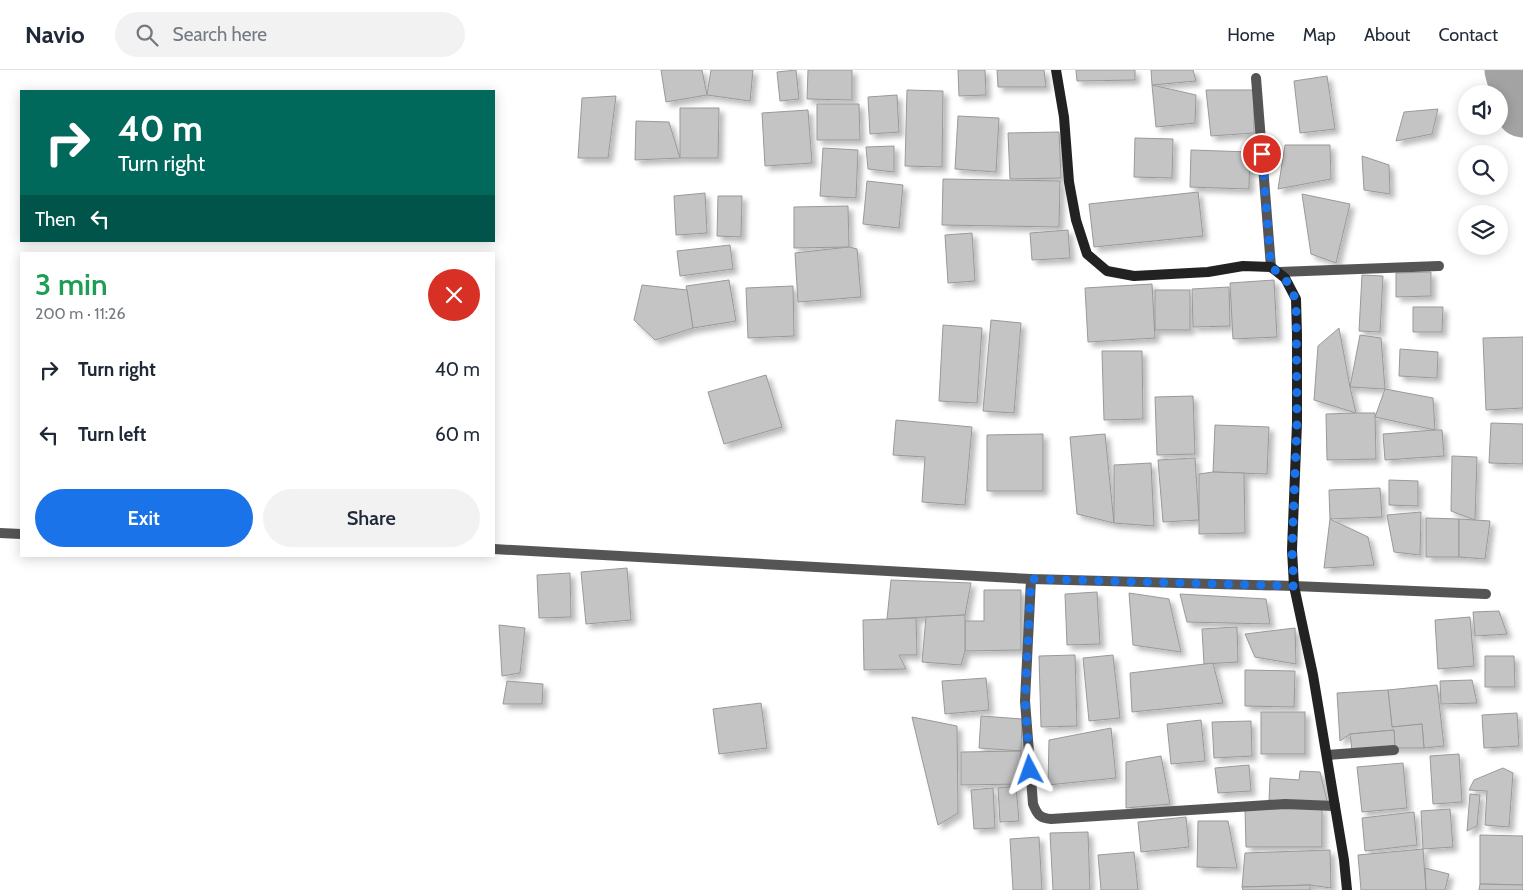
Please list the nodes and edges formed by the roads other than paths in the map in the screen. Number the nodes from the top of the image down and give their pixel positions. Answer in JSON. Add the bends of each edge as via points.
{"nodes":[{"id":1,"x":1056,"y":70,"type":"edge"},
{"id":2,"x":1256,"y":78,"type":"dead end"},
{"id":3,"x":1439,"y":266,"type":"dead end"},
{"id":4,"x":1275,"y":270,"type":"junction"},
{"id":5,"x":0,"y":533,"type":"edge"},
{"id":6,"x":20,"y":534,"type":"edge"},
{"id":7,"x":495,"y":549,"type":"edge"},
{"id":8,"x":1031,"y":579,"type":"junction"},
{"id":9,"x":1294,"y":586,"type":"junction"},
{"id":10,"x":1486,"y":594,"type":"dead end"},
{"id":11,"x":1394,"y":750,"type":"dead end"},
{"id":12,"x":1327,"y":755,"type":"junction"},
{"id":13,"x":1335,"y":806,"type":"junction"},
{"id":14,"x":1347,"y":890,"type":"edge"}],
"edges":[{"from":1,"to":4,"type":"street","via":[[1064,117],[1068,182],[1087,254],[1107,271],[1134,276],[1208,272],[1243,266]]},
{"from":2,"to":4,"type":"street"},
{"from":3,"to":4,"type":"street"},
{"from":4,"to":9,"type":"street","via":[[1285,278],[1296,300]]},
{"from":5,"to":6,"type":"street"},
{"from":7,"to":8,"type":"street"},
{"from":8,"to":9,"type":"street"},
{"from":8,"to":13,"type":"street","via":[[1025,701],[1033,804],[1043,819],[1285,804]]},
{"from":9,"to":10,"type":"street"},
{"from":9,"to":12,"type":"street"},
{"from":11,"to":12,"type":"street"},
{"from":12,"to":13,"type":"street"},
{"from":13,"to":14,"type":"street"}]}
